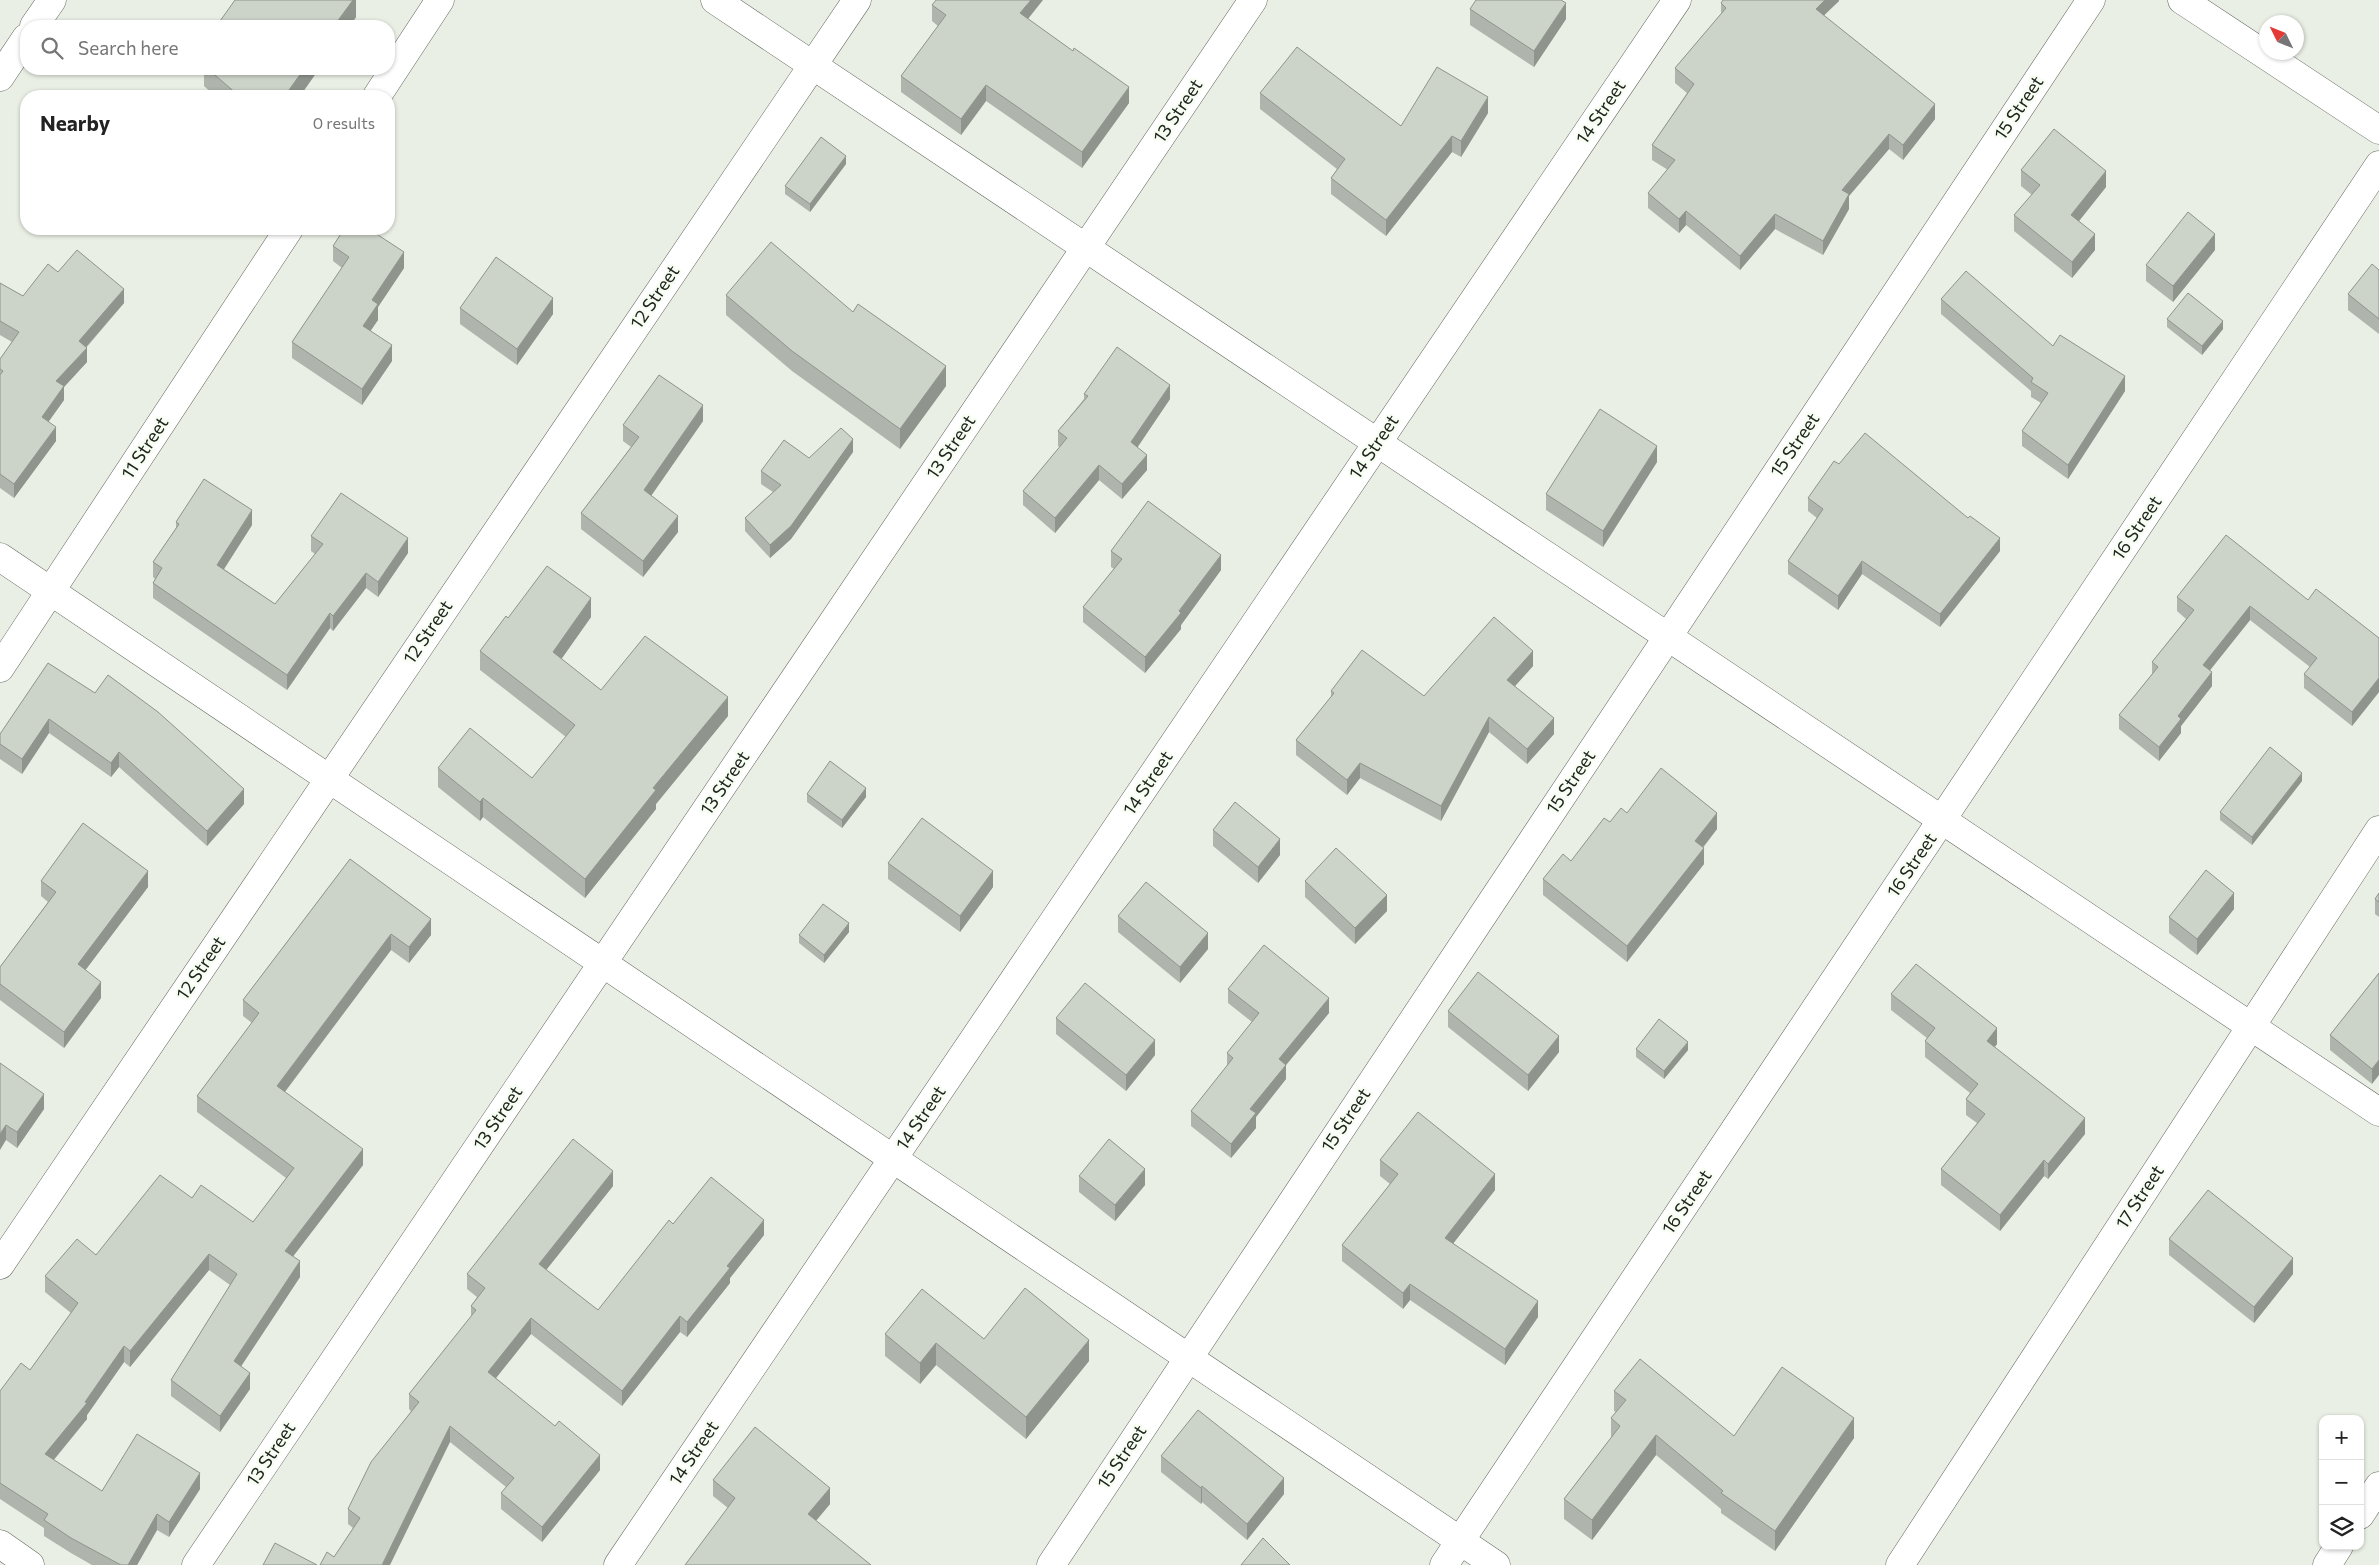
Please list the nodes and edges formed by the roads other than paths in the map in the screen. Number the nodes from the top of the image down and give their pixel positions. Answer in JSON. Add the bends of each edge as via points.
{"nodes":[{"id":1,"x":52,"y":0,"type":"edge"},
{"id":2,"x":440,"y":0,"type":"edge"},
{"id":3,"x":715,"y":0,"type":"edge"},
{"id":4,"x":857,"y":0,"type":"edge"},
{"id":5,"x":1253,"y":0,"type":"edge"},
{"id":6,"x":1677,"y":0,"type":"edge"},
{"id":7,"x":2091,"y":0,"type":"edge"},
{"id":8,"x":2182,"y":0,"type":"edge"},
{"id":9,"x":38,"y":20,"type":"edge"},
{"id":10,"x":20,"y":47,"type":"edge"},
{"id":11,"x":812,"y":65,"type":"junction"},
{"id":12,"x":395,"y":68,"type":"edge"},
{"id":13,"x":390,"y":75,"type":"edge"},
{"id":14,"x":0,"y":77,"type":"edge"},
{"id":15,"x":380,"y":90,"type":"edge"},
{"id":16,"x":2379,"y":130,"type":"edge"},
{"id":17,"x":2379,"y":165,"type":"edge"},
{"id":18,"x":285,"y":235,"type":"edge"},
{"id":19,"x":1086,"y":248,"type":"junction"},
{"id":20,"x":1377,"y":443,"type":"junction"},
{"id":21,"x":0,"y":557,"type":"edge"},
{"id":22,"x":51,"y":591,"type":"junction"},
{"id":23,"x":1668,"y":637,"type":"junction"},
{"id":24,"x":0,"y":668,"type":"edge"},
{"id":25,"x":329,"y":779,"type":"junction"},
{"id":26,"x":1942,"y":820,"type":"junction"},
{"id":27,"x":2379,"y":830,"type":"edge"},
{"id":28,"x":603,"y":963,"type":"junction"},
{"id":29,"x":2251,"y":1027,"type":"junction"},
{"id":30,"x":2379,"y":1112,"type":"edge"},
{"id":31,"x":893,"y":1159,"type":"junction"},
{"id":32,"x":0,"y":1265,"type":"edge"},
{"id":33,"x":1188,"y":1358,"type":"junction"},
{"id":34,"x":2379,"y":1486,"type":"edge"},
{"id":35,"x":2364,"y":1509,"type":"edge"},
{"id":36,"x":1460,"y":1541,"type":"junction"},
{"id":37,"x":0,"y":1544,"type":"edge"},
{"id":38,"x":2336,"y":1550,"type":"edge"},
{"id":39,"x":30,"y":1565,"type":"edge"},
{"id":40,"x":196,"y":1565,"type":"edge"},
{"id":41,"x":618,"y":1565,"type":"edge"},
{"id":42,"x":1051,"y":1565,"type":"edge"},
{"id":43,"x":1444,"y":1565,"type":"edge"},
{"id":44,"x":1496,"y":1565,"type":"edge"},
{"id":45,"x":1900,"y":1565,"type":"edge"},
{"id":46,"x":2327,"y":1565,"type":"edge"}],
"edges":[{"from":1,"to":9,"type":"street"},
{"from":2,"to":12,"type":"street"},
{"from":3,"to":11,"type":"street"},
{"from":4,"to":11,"type":"street","name":"12 Street"},
{"from":5,"to":19,"type":"street","name":"13 Street"},
{"from":6,"to":20,"type":"street","name":"14 Street"},
{"from":7,"to":23,"type":"street","name":"15 Street"},
{"from":8,"to":16,"type":"street"},
{"from":10,"to":14,"type":"street"},
{"from":11,"to":19,"type":"street"},
{"from":11,"to":25,"type":"street","name":"12 Street"},
{"from":13,"to":15,"type":"street"},
{"from":17,"to":26,"type":"street","name":"16 Street"},
{"from":18,"to":22,"type":"street","name":"11 Street"},
{"from":19,"to":20,"type":"street"},
{"from":19,"to":28,"type":"street","name":"13 Street"},
{"from":20,"to":23,"type":"street"},
{"from":20,"to":31,"type":"street","name":"14 Street"},
{"from":21,"to":22,"type":"street"},
{"from":22,"to":24,"type":"street","name":"11 Street"},
{"from":22,"to":25,"type":"street"},
{"from":23,"to":26,"type":"street"},
{"from":23,"to":33,"type":"street","name":"15 Street"},
{"from":25,"to":28,"type":"street"},
{"from":25,"to":32,"type":"street","name":"12 Street"},
{"from":26,"to":29,"type":"street"},
{"from":26,"to":36,"type":"street","name":"16 Street"},
{"from":27,"to":29,"type":"street","name":"17 Street"},
{"from":28,"to":31,"type":"street"},
{"from":28,"to":40,"type":"street","name":"13 Street"},
{"from":29,"to":30,"type":"street"},
{"from":29,"to":45,"type":"street","name":"17 Street"},
{"from":31,"to":33,"type":"street"},
{"from":31,"to":41,"type":"street","name":"14 Street"},
{"from":33,"to":36,"type":"street"},
{"from":33,"to":42,"type":"street","name":"15 Street"},
{"from":34,"to":35,"type":"street"},
{"from":36,"to":43,"type":"street","name":"16 Street"},
{"from":36,"to":44,"type":"street"},
{"from":37,"to":39,"type":"street"},
{"from":38,"to":46,"type":"street"}]}
